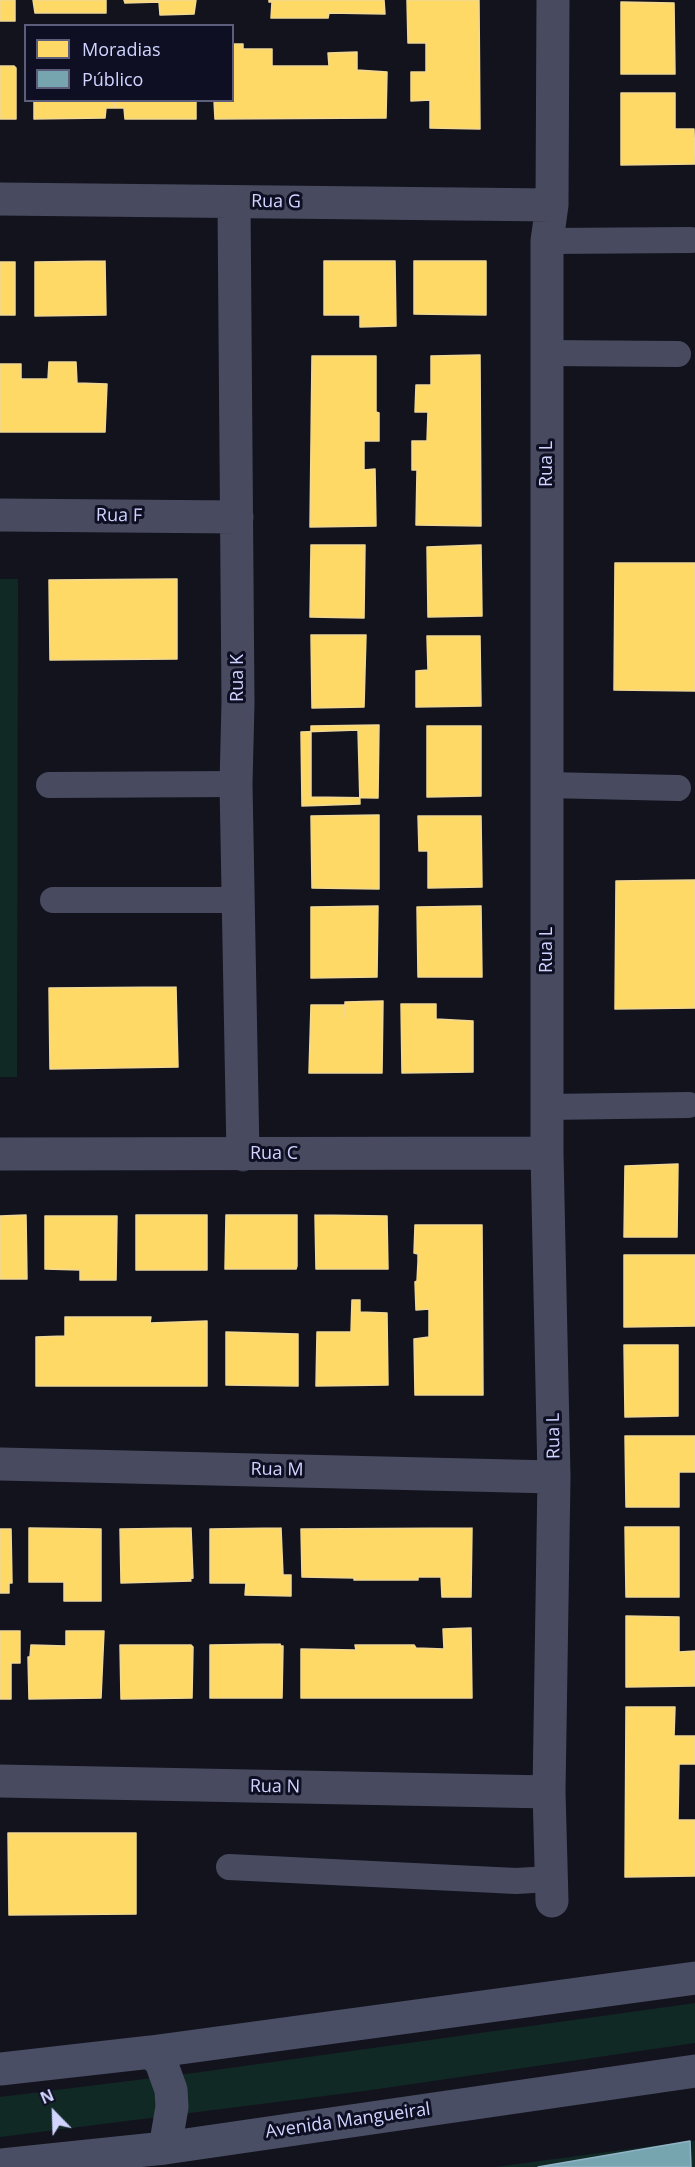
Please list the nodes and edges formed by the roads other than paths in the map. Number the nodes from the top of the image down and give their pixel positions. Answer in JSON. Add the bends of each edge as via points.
{"nodes":[{"id":1,"x":553,"y":0,"type":"edge"},
{"id":2,"x":0,"y":199,"type":"edge"},
{"id":3,"x":234,"y":202,"type":"junction"},
{"id":4,"x":552,"y":205,"type":"junction"},
{"id":5,"x":691,"y":240,"type":"dead end"},
{"id":6,"x":547,"y":241,"type":"junction"},
{"id":7,"x":547,"y":354,"type":"junction"},
{"id":8,"x":678,"y":354,"type":"dead end"},
{"id":9,"x":0,"y":514,"type":"edge"},
{"id":10,"x":237,"y":518,"type":"junction"},
{"id":11,"x":236,"y":784,"type":"junction"},
{"id":12,"x":49,"y":785,"type":"dead end"},
{"id":13,"x":547,"y":785,"type":"junction"},
{"id":14,"x":678,"y":788,"type":"dead end"},
{"id":15,"x":53,"y":900,"type":"dead end"},
{"id":16,"x":239,"y":900,"type":"junction"},
{"id":17,"x":689,"y":1105,"type":"dead end"},
{"id":18,"x":548,"y":1107,"type":"junction"},
{"id":19,"x":547,"y":1152,"type":"junction"},
{"id":20,"x":0,"y":1154,"type":"edge"},
{"id":21,"x":243,"y":1155,"type":"junction"},
{"id":22,"x":0,"y":1464,"type":"edge"},
{"id":23,"x":555,"y":1477,"type":"junction"},
{"id":24,"x":0,"y":1782,"type":"edge"},
{"id":25,"x":549,"y":1792,"type":"junction"},
{"id":26,"x":230,"y":1868,"type":"dead end"},
{"id":27,"x":551,"y":1890,"type":"joint"},
{"id":28,"x":695,"y":1978,"type":"edge"},
{"id":29,"x":150,"y":2052,"type":"junction"},
{"id":30,"x":0,"y":2069,"type":"edge"},
{"id":31,"x":695,"y":2071,"type":"edge"},
{"id":32,"x":165,"y":2148,"type":"junction"},
{"id":33,"x":0,"y":2165,"type":"edge"}],
"edges":[{"from":1,"to":4,"type":"street","name":"Rua L"},
{"from":2,"to":3,"type":"street","name":"Rua G"},
{"from":3,"to":4,"type":"street","name":"Rua G"},
{"from":3,"to":10,"type":"street","name":"Rua K"},
{"from":4,"to":6,"type":"street","name":"Rua L"},
{"from":5,"to":6,"type":"lane"},
{"from":6,"to":7,"type":"street","name":"Rua L"},
{"from":7,"to":8,"type":"lane"},
{"from":7,"to":13,"type":"street","name":"Rua L"},
{"from":9,"to":10,"type":"street","name":"Rua F"},
{"from":10,"to":11,"type":"street","name":"Rua K"},
{"from":11,"to":12,"type":"lane"},
{"from":11,"to":16,"type":"street","name":"Rua K"},
{"from":13,"to":14,"type":"lane"},
{"from":13,"to":18,"type":"street","name":"Rua L"},
{"from":15,"to":16,"type":"lane"},
{"from":16,"to":21,"type":"street","name":"Rua K"},
{"from":17,"to":18,"type":"lane"},
{"from":18,"to":19,"type":"street","name":"Rua L"},
{"from":19,"to":21,"type":"street","name":"Rua C"},
{"from":19,"to":23,"type":"street","name":"Rua L"},
{"from":20,"to":21,"type":"street","name":"Rua C"},
{"from":22,"to":23,"type":"street","name":"Rua M"},
{"from":23,"to":25,"type":"street","name":"Rua L"},
{"from":24,"to":25,"type":"street","name":"Rua N"},
{"from":25,"to":27,"type":"street","name":"Rua L"},
{"from":26,"to":27,"type":"lane","via":[[516,1881]]},
{"from":28,"to":29,"type":"street"},
{"from":29,"to":30,"type":"street"},
{"from":29,"to":32,"type":"street","via":[[161,2062],[171,2090]]},
{"from":31,"to":32,"type":"street","name":"Avenida Mangueiral"},
{"from":32,"to":33,"type":"street","name":"Avenida Mangueiral"}]}
